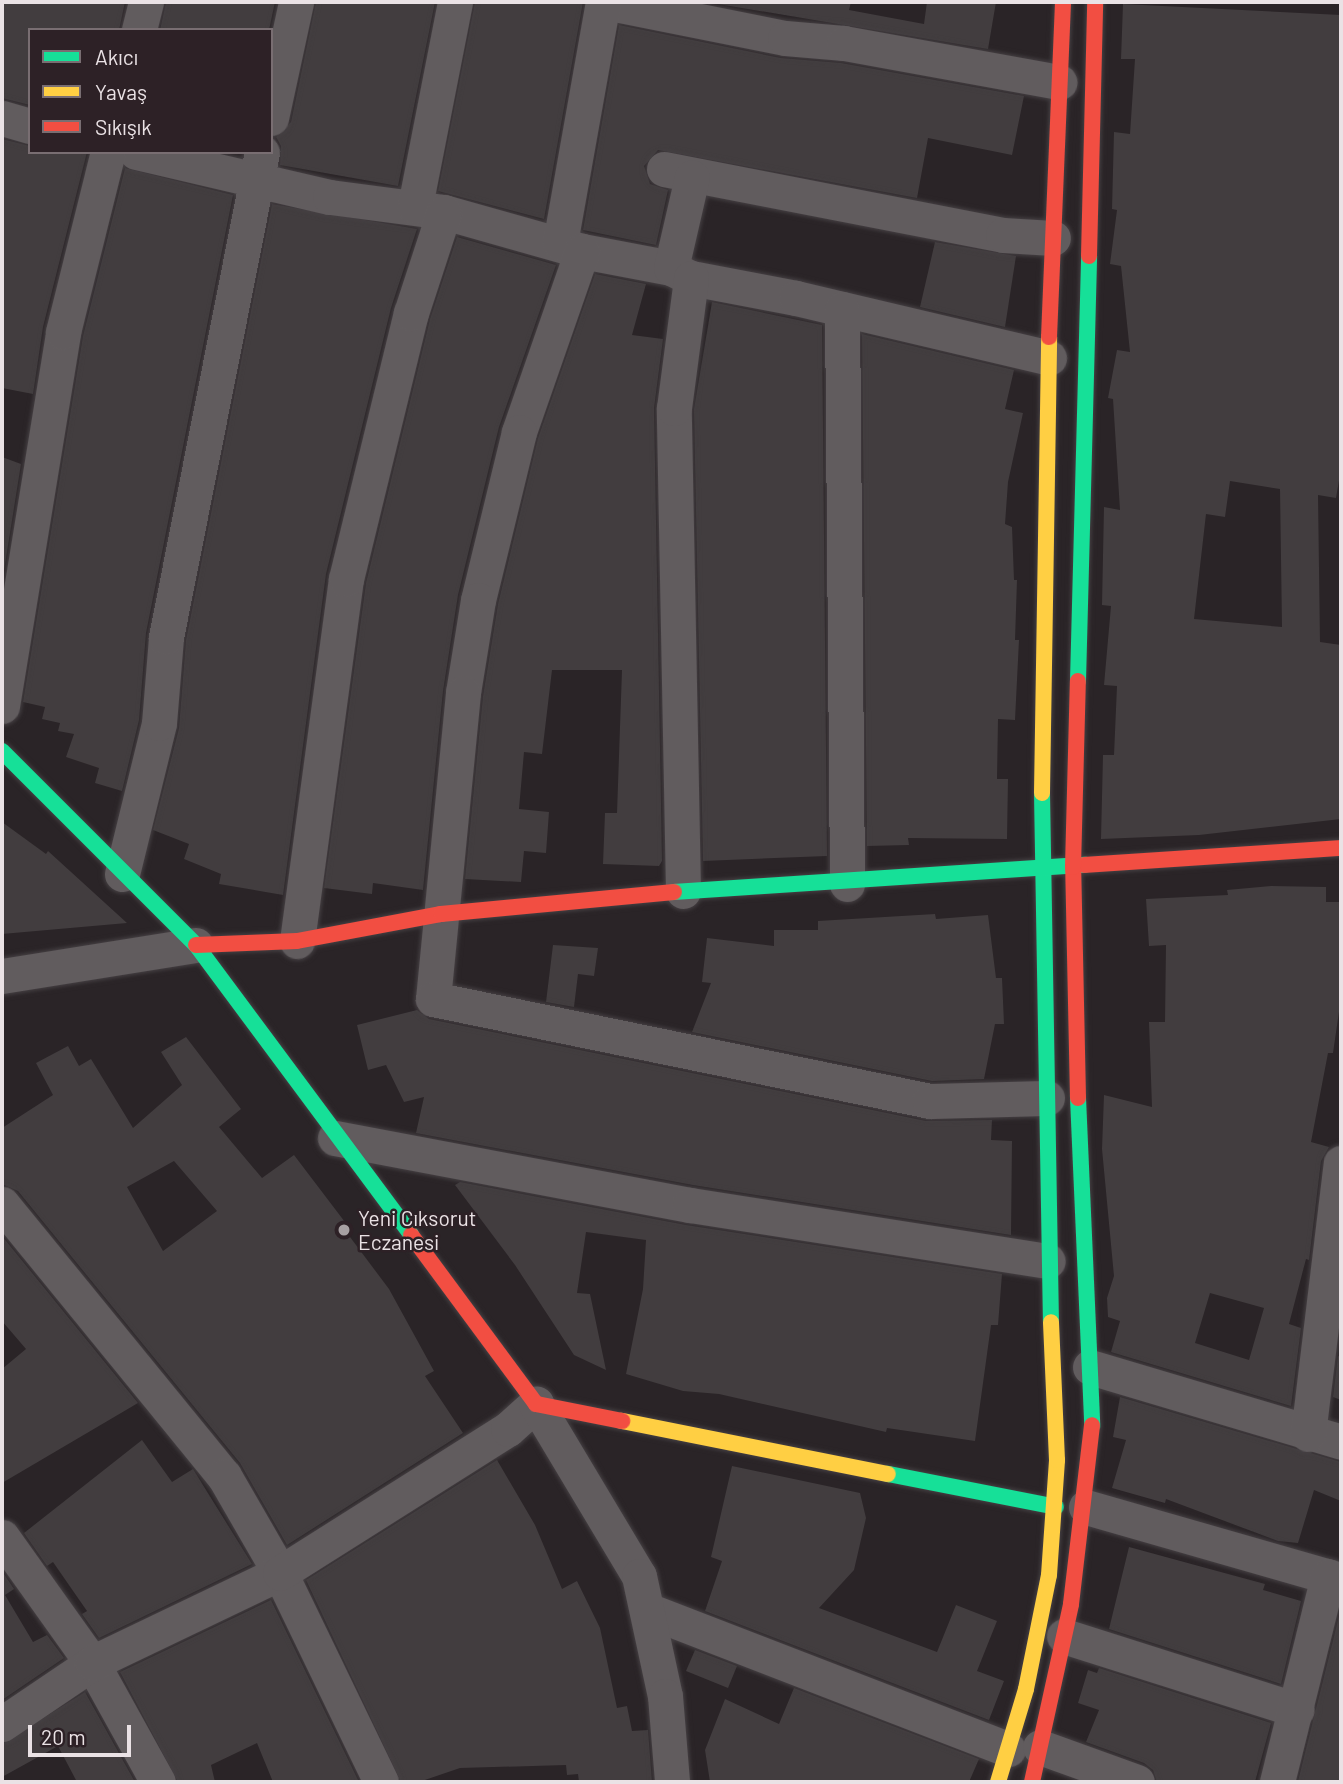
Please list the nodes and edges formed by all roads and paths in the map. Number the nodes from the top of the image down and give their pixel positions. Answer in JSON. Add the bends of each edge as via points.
{"nodes":[{"id":1,"x":146,"y":2,"type":"edge"},
{"id":2,"x":296,"y":2,"type":"edge"},
{"id":3,"x":455,"y":2,"type":"edge"},
{"id":4,"x":604,"y":2,"type":"edge"},
{"id":5,"x":1063,"y":2,"type":"edge"},
{"id":6,"x":1095,"y":2,"type":"edge"},
{"id":7,"x":140,"y":28,"type":"edge"},
{"id":8,"x":1059,"y":82,"type":"junction"},
{"id":9,"x":273,"y":109,"type":"edge"},
{"id":10,"x":2,"y":118,"type":"edge"},
{"id":11,"x":28,"y":125,"type":"edge"},
{"id":12,"x":108,"y":154,"type":"edge"},
{"id":13,"x":156,"y":154,"type":"edge"},
{"id":14,"x":258,"y":164,"type":"edge"},
{"id":15,"x":430,"y":209,"type":"junction"},
{"id":16,"x":1053,"y":238,"type":"junction"},
{"id":17,"x":571,"y":247,"type":"junction"},
{"id":18,"x":681,"y":273,"type":"junction"},
{"id":19,"x":842,"y":309,"type":"junction"},
{"id":20,"x":1049,"y":358,"type":"junction"},
{"id":21,"x":2,"y":706,"type":"edge"},
{"id":22,"x":2,"y":751,"type":"edge"},
{"id":23,"x":1341,"y":848,"type":"edge"},
{"id":24,"x":1073,"y":867,"type":"junction"},
{"id":25,"x":1041,"y":869,"type":"junction"},
{"id":26,"x":122,"y":874,"type":"junction"},
{"id":27,"x":847,"y":884,"type":"junction"},
{"id":28,"x":683,"y":891,"type":"junction"},
{"id":29,"x":441,"y":914,"type":"junction"},
{"id":30,"x":297,"y":941,"type":"junction"},
{"id":31,"x":196,"y":945,"type":"junction"},
{"id":32,"x":2,"y":976,"type":"edge"},
{"id":33,"x":1047,"y":1098,"type":"junction"},
{"id":34,"x":335,"y":1138,"type":"junction"},
{"id":35,"x":1341,"y":1171,"type":"edge"},
{"id":36,"x":2,"y":1204,"type":"edge"},
{"id":37,"x":1048,"y":1261,"type":"junction"},
{"id":38,"x":1090,"y":1367,"type":"junction"},
{"id":39,"x":536,"y":1404,"type":"junction"},
{"id":40,"x":1308,"y":1434,"type":"junction"},
{"id":41,"x":1341,"y":1442,"type":"edge"},
{"id":42,"x":1071,"y":1507,"type":"junction"},
{"id":43,"x":2,"y":1537,"type":"edge"},
{"id":44,"x":280,"y":1573,"type":"junction"},
{"id":45,"x":1334,"y":1578,"type":"edge"},
{"id":46,"x":646,"y":1610,"type":"junction"},
{"id":47,"x":1065,"y":1636,"type":"junction"},
{"id":48,"x":92,"y":1663,"type":"junction"},
{"id":49,"x":1297,"y":1710,"type":"junction"},
{"id":50,"x":2,"y":1722,"type":"edge"},
{"id":51,"x":1024,"y":1748,"type":"junction"},
{"id":52,"x":674,"y":1781,"type":"edge"},
{"id":53,"x":158,"y":1782,"type":"edge"},
{"id":54,"x":382,"y":1782,"type":"edge"},
{"id":55,"x":998,"y":1782,"type":"edge"},
{"id":56,"x":1032,"y":1782,"type":"edge"},
{"id":57,"x":1137,"y":1782,"type":"edge"},
{"id":58,"x":1277,"y":1782,"type":"edge"}],
"edges":[{"from":1,"to":7,"type":"street"},
{"from":2,"to":9,"type":"street"},
{"from":3,"to":15,"type":"street"},
{"from":4,"to":8,"type":"street","via":[[785,38],[844,43]]},
{"from":4,"to":17,"type":"street"},
{"from":5,"to":8,"type":"main road"},
{"from":6,"to":24,"type":"main road"},
{"from":8,"to":16,"type":"main road"},
{"from":10,"to":11,"type":"street"},
{"from":12,"to":21,"type":"street","via":[[63,332]]},
{"from":13,"to":14,"type":"street"},
{"from":14,"to":15,"type":"street","via":[[330,197]]},
{"from":14,"to":26,"type":"street","via":[[166,637],[159,723]]},
{"from":15,"to":17,"type":"street"},
{"from":15,"to":30,"type":"street","via":[[407,327],[346,579]]},
{"from":16,"to":18,"type":"street","via":[[1003,235],[678,173]]},
{"from":16,"to":20,"type":"main road"},
{"from":17,"to":18,"type":"street"},
{"from":17,"to":29,"type":"street","via":[[478,600],[463,693]]},
{"from":18,"to":19,"type":"street"},
{"from":18,"to":28,"type":"street","via":[[674,408]]},
{"from":19,"to":20,"type":"street"},
{"from":19,"to":27,"type":"street"},
{"from":20,"to":25,"type":"main road"},
{"from":22,"to":26,"type":"main road"},
{"from":23,"to":24,"type":"main road"},
{"from":24,"to":25,"type":"main road"},
{"from":24,"to":38,"type":"main road","via":[[1080,1219]]},
{"from":25,"to":27,"type":"main road"},
{"from":25,"to":33,"type":"main road"},
{"from":26,"to":31,"type":"main road"},
{"from":27,"to":28,"type":"main road"},
{"from":28,"to":29,"type":"main road"},
{"from":29,"to":30,"type":"main road"},
{"from":29,"to":33,"type":"street","via":[[433,999],[930,1101]]},
{"from":30,"to":31,"type":"main road"},
{"from":31,"to":32,"type":"street"},
{"from":31,"to":34,"type":"main road"},
{"from":33,"to":37,"type":"main road"},
{"from":34,"to":37,"type":"street","via":[[690,1205]]},
{"from":34,"to":39,"type":"main road"},
{"from":35,"to":40,"type":"street"},
{"from":36,"to":44,"type":"street","via":[[224,1476]]},
{"from":37,"to":42,"type":"main road"},
{"from":38,"to":40,"type":"street"},
{"from":38,"to":42,"type":"main road","via":[[1093,1418]]},
{"from":39,"to":42,"type":"main road"},
{"from":39,"to":44,"type":"street","via":[[508,1429]]},
{"from":39,"to":46,"type":"street","via":[[639,1576]]},
{"from":40,"to":41,"type":"street"},
{"from":42,"to":45,"type":"street"},
{"from":42,"to":47,"type":"main road"},
{"from":42,"to":51,"type":"main road","via":[[1047,1588],[1027,1689]]},
{"from":43,"to":48,"type":"street"},
{"from":44,"to":48,"type":"street"},
{"from":44,"to":54,"type":"street"},
{"from":45,"to":49,"type":"street"},
{"from":46,"to":51,"type":"street"},
{"from":46,"to":52,"type":"street","via":[[664,1696]]},
{"from":47,"to":49,"type":"street"},
{"from":47,"to":51,"type":"main road"},
{"from":48,"to":50,"type":"street"},
{"from":48,"to":53,"type":"street"},
{"from":49,"to":58,"type":"street"},
{"from":51,"to":55,"type":"main road"},
{"from":51,"to":56,"type":"main road"},
{"from":51,"to":57,"type":"street"}]}
